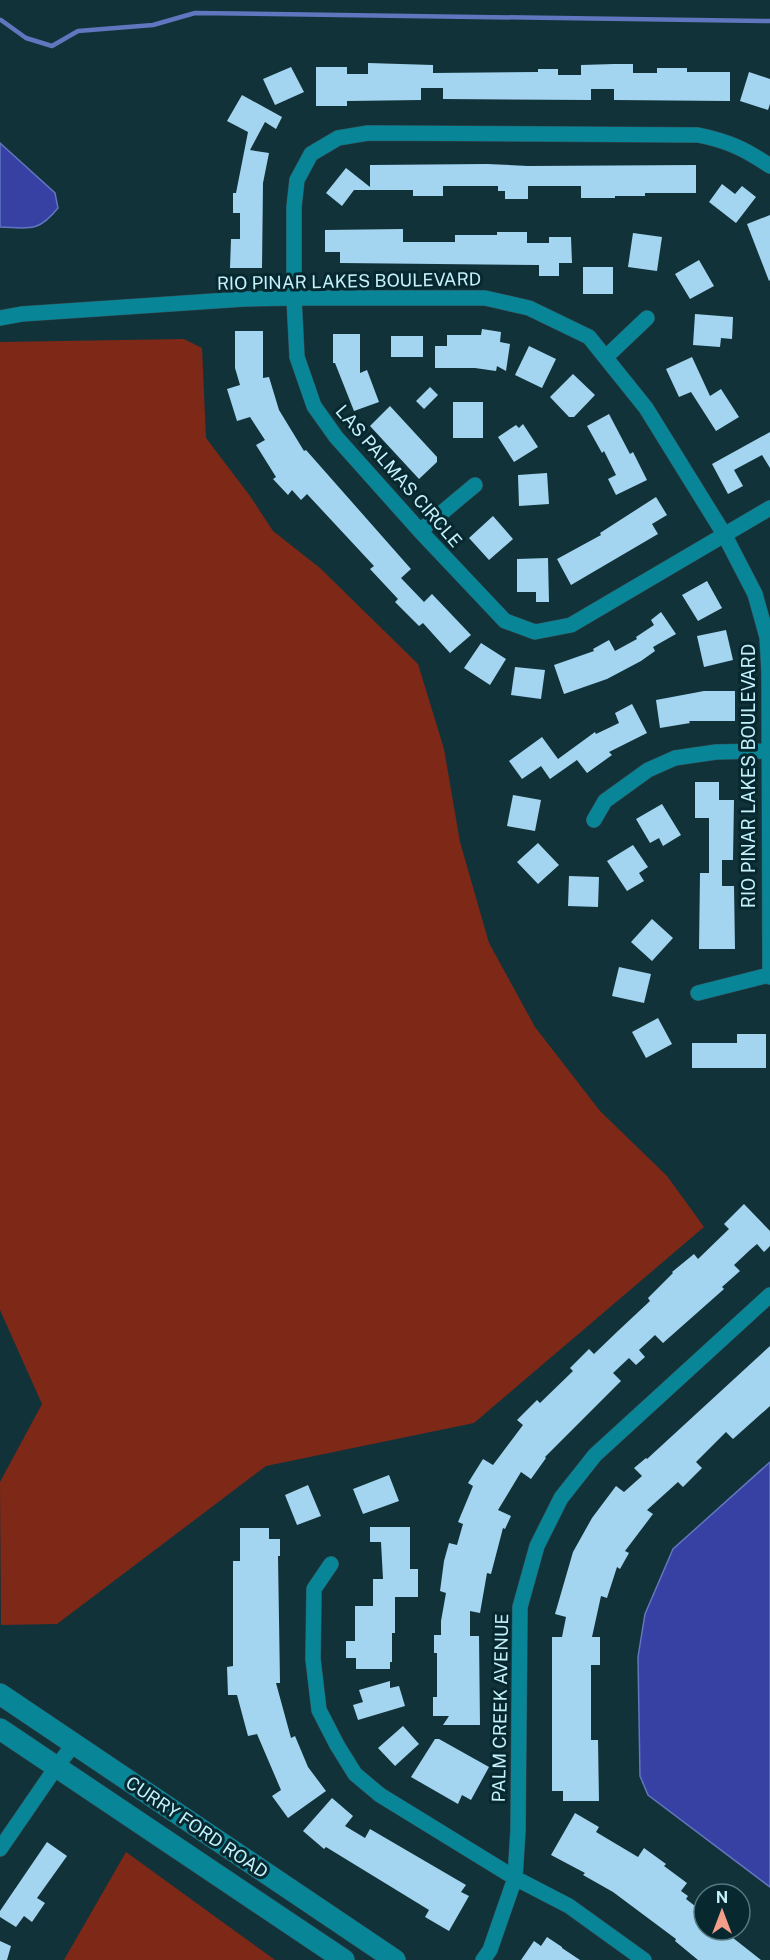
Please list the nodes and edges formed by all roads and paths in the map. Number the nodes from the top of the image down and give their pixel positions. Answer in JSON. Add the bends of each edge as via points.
{"nodes":[{"id":1,"x":770,"y":166,"type":"edge"},
{"id":2,"x":294,"y":298,"type":"junction"},
{"id":3,"x":0,"y":309,"type":"edge"},
{"id":4,"x":22,"y":314,"type":"junction"},
{"id":5,"x":0,"y":318,"type":"edge"},
{"id":6,"x":647,"y":318,"type":"dead end"},
{"id":7,"x":606,"y":357,"type":"junction"},
{"id":8,"x":475,"y":485,"type":"dead end"},
{"id":9,"x":770,"y":508,"type":"edge"},
{"id":10,"x":420,"y":531,"type":"junction"},
{"id":11,"x":724,"y":534,"type":"junction"},
{"id":12,"x":768,"y":751,"type":"junction"},
{"id":13,"x":594,"y":820,"type":"dead end"},
{"id":14,"x":770,"y":858,"type":"edge"},
{"id":15,"x":769,"y":976,"type":"edge"},
{"id":16,"x":698,"y":993,"type":"dead end"},
{"id":17,"x":770,"y":1295,"type":"edge"},
{"id":18,"x":331,"y":1564,"type":"dead end"},
{"id":19,"x":0,"y":1694,"type":"edge"},
{"id":20,"x":0,"y":1729,"type":"edge"},
{"id":21,"x":74,"y":1744,"type":"junction"},
{"id":22,"x":57,"y":1766,"type":"junction"},
{"id":23,"x":0,"y":1849,"type":"edge"},
{"id":24,"x":515,"y":1878,"type":"junction"},
{"id":25,"x":344,"y":1960,"type":"edge"},
{"id":26,"x":395,"y":1960,"type":"edge"},
{"id":27,"x":483,"y":1960,"type":"edge"},
{"id":28,"x":644,"y":1960,"type":"edge"}],
"edges":[{"from":1,"to":2,"type":"street","name":"LAS PALMAS CIRCLE","via":[[748,150],[698,135],[368,133],[338,138],[311,154],[297,180]]},
{"from":2,"to":4,"type":"street","name":"RIO PINAR LAKES BOULEVARD"},
{"from":2,"to":7,"type":"street","name":"RIO PINAR LAKES BOULEVARD","via":[[485,298],[529,309],[589,337]]},
{"from":2,"to":10,"type":"street","name":"LAS PALMAS CIRCLE","via":[[297,357],[314,406],[336,437]]},
{"from":3,"to":4,"type":"street","name":"RIO PINAR LAKES BOULEVARD"},
{"from":4,"to":5,"type":"street","name":"RIO PINAR LAKES BOULEVARD"},
{"from":6,"to":7,"type":"street"},
{"from":7,"to":11,"type":"street","name":"RIO PINAR LAKES BOULEVARD","via":[[646,408]]},
{"from":8,"to":10,"type":"street"},
{"from":9,"to":11,"type":"street","name":"LAS PALMAS CIRCLE"},
{"from":10,"to":11,"type":"street","name":"LAS PALMAS CIRCLE","via":[[506,621],[535,632],[571,624]]},
{"from":11,"to":12,"type":"street","name":"RIO PINAR LAKES BOULEVARD","via":[[755,594],[767,637]]},
{"from":12,"to":13,"type":"street","via":[[675,758],[648,770],[605,801]]},
{"from":12,"to":14,"type":"street","name":"RIO PINAR LAKES BOULEVARD"},
{"from":14,"to":15,"type":"street","name":"RIO PINAR LAKES BOULEVARD"},
{"from":15,"to":16,"type":"street"},
{"from":17,"to":24,"type":"street","name":"PALM CREEK AVENUE","via":[[596,1455],[561,1498],[537,1546],[520,1607]]},
{"from":18,"to":24,"type":"street","via":[[314,1589],[313,1659],[319,1710],[337,1745],[355,1774],[380,1795]]},
{"from":19,"to":21,"type":"street","name":"CURRY FORD ROAD"},
{"from":20,"to":22,"type":"street","name":"CURRY FORD ROAD"},
{"from":21,"to":22,"type":"street"},
{"from":21,"to":26,"type":"street","name":"CURRY FORD ROAD"},
{"from":22,"to":23,"type":"street"},
{"from":22,"to":25,"type":"street","name":"CURRY FORD ROAD"},
{"from":24,"to":27,"type":"street","name":"PALM CREEK AVENUE"},
{"from":24,"to":28,"type":"street","via":[[569,1906]]}]}
